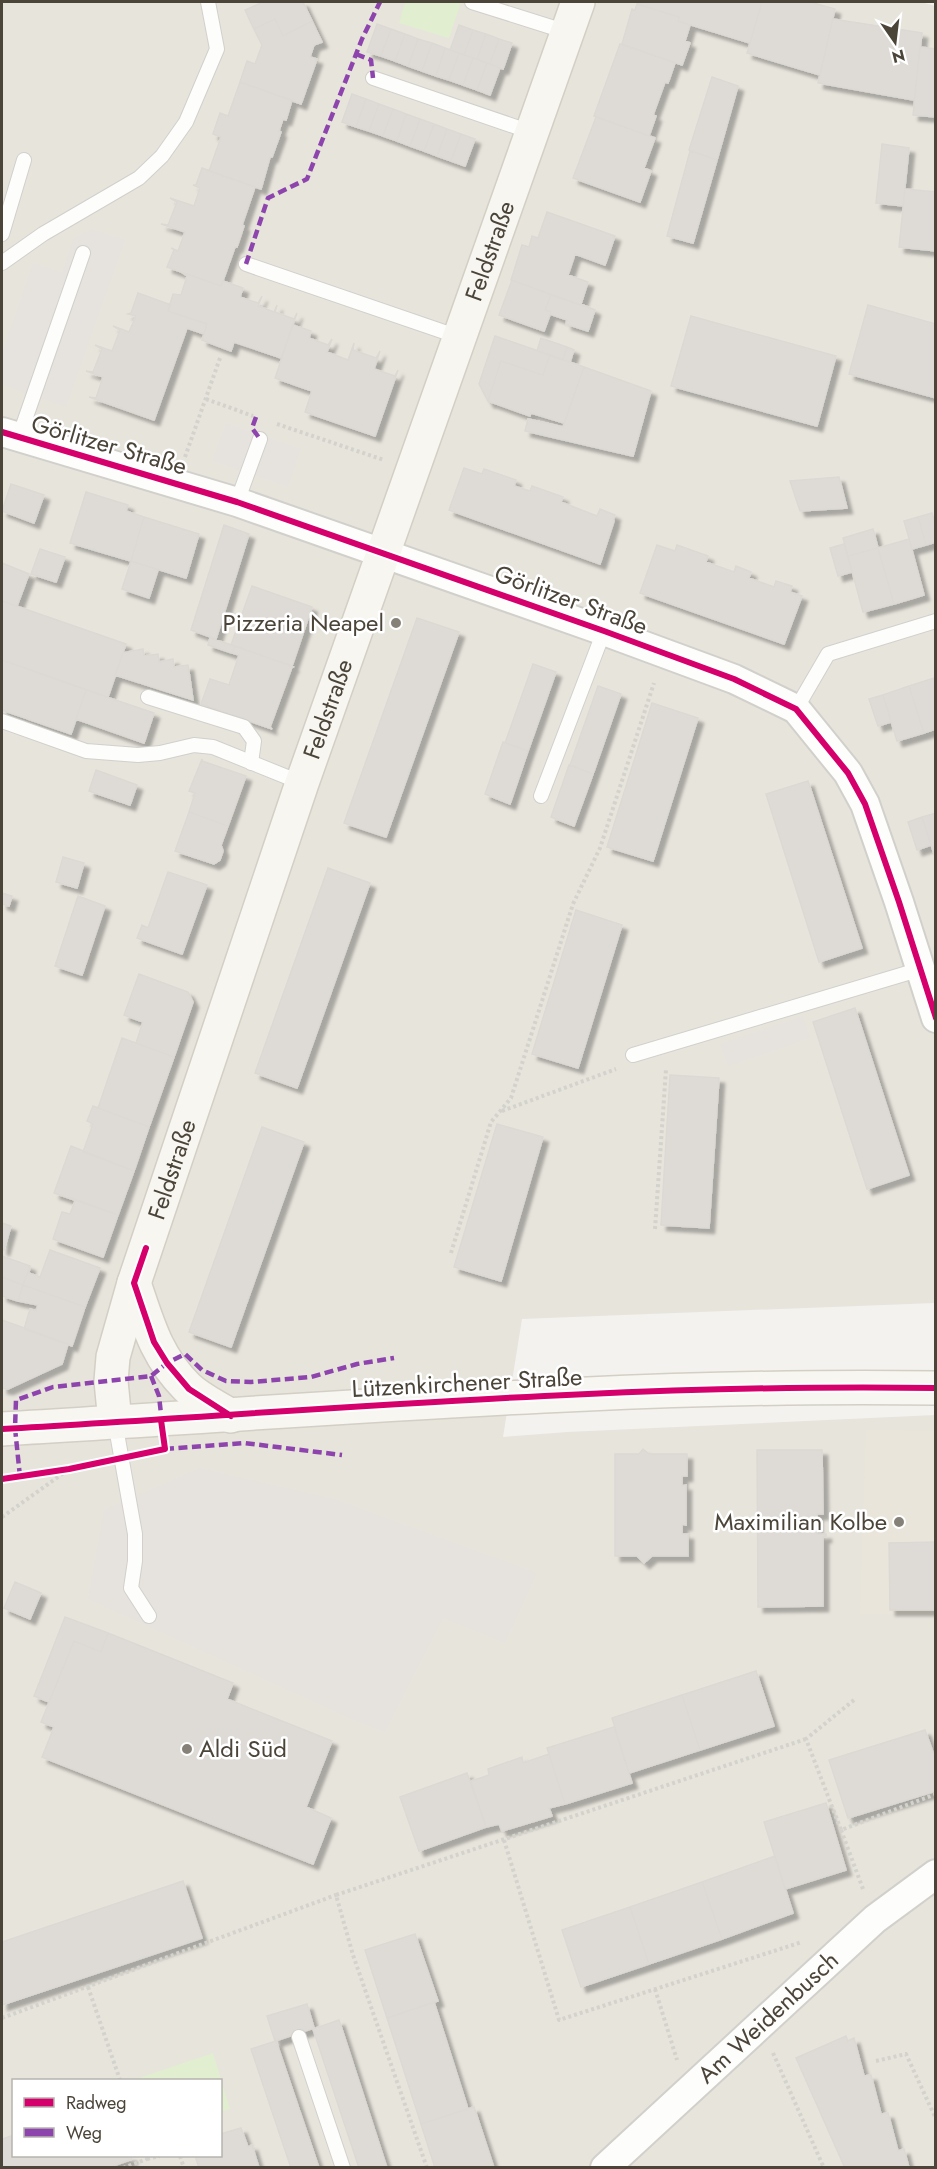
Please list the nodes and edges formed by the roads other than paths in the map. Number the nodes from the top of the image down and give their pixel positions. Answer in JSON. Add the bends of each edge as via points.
{"nodes":[{"id":1,"x":208,"y":2,"type":"edge"},
{"id":2,"x":472,"y":2,"type":"edge"},
{"id":3,"x":578,"y":2,"type":"edge"},
{"id":4,"x":567,"y":32,"type":"junction"},
{"id":5,"x":372,"y":78,"type":"dead end"},
{"id":6,"x":531,"y":132,"type":"junction"},
{"id":7,"x":24,"y":160,"type":"dead end"},
{"id":8,"x":2,"y":234,"type":"edge"},
{"id":9,"x":83,"y":253,"type":"dead end"},
{"id":10,"x":2,"y":263,"type":"edge"},
{"id":11,"x":246,"y":264,"type":"dead end"},
{"id":12,"x":459,"y":337,"type":"junction"},
{"id":13,"x":10,"y":435,"type":"edge"},
{"id":14,"x":260,"y":439,"type":"dead end"},
{"id":15,"x":237,"y":502,"type":"junction"},
{"id":16,"x":383,"y":554,"type":"junction"},
{"id":17,"x":936,"y":621,"type":"edge"},
{"id":18,"x":604,"y":631,"type":"junction"},
{"id":19,"x":148,"y":697,"type":"dead end"},
{"id":20,"x":796,"y":710,"type":"junction"},
{"id":21,"x":2,"y":721,"type":"edge"},
{"id":22,"x":251,"y":763,"type":"junction"},
{"id":23,"x":302,"y":783,"type":"junction"},
{"id":24,"x":541,"y":796,"type":"dead end"},
{"id":25,"x":921,"y":969,"type":"junction"},
{"id":26,"x":936,"y":1018,"type":"edge"},
{"id":27,"x":633,"y":1055,"type":"road end"},
{"id":28,"x":134,"y":1283,"type":"junction"},
{"id":29,"x":936,"y":1388,"type":"edge"},
{"id":30,"x":231,"y":1416,"type":"junction"},
{"id":31,"x":115,"y":1422,"type":"junction"},
{"id":32,"x":2,"y":1429,"type":"edge"},
{"id":33,"x":149,"y":1616,"type":"dead end"},
{"id":34,"x":936,"y":1874,"type":"edge"},
{"id":35,"x":299,"y":2037,"type":"dead end"},
{"id":36,"x":343,"y":2168,"type":"edge"},
{"id":37,"x":605,"y":2168,"type":"edge"}],
"edges":[{"from":1,"to":10,"type":"lane","via":[[217,49],[186,122],[162,156],[139,178],[43,234]]},
{"from":2,"to":4,"type":"lane"},
{"from":3,"to":4,"type":"main road","name":"Feldstraße"},
{"from":4,"to":6,"type":"main road","name":"Feldstraße"},
{"from":5,"to":6,"type":"lane"},
{"from":6,"to":12,"type":"main road","name":"Feldstraße"},
{"from":7,"to":8,"type":"lane"},
{"from":9,"to":13,"type":"lane"},
{"from":11,"to":12,"type":"lane"},
{"from":12,"to":16,"type":"main road","name":"Feldstraße"},
{"from":13,"to":15,"type":"street","name":"Görlitzer Straße"},
{"from":14,"to":15,"type":"lane"},
{"from":15,"to":16,"type":"street","name":"Görlitzer Straße"},
{"from":16,"to":18,"type":"street","name":"Görlitzer Straße"},
{"from":16,"to":23,"type":"main road","name":"Feldstraße"},
{"from":17,"to":20,"type":"lane","via":[[828,654]]},
{"from":18,"to":20,"type":"street","name":"Görlitzer Straße","via":[[734,678]]},
{"from":18,"to":24,"type":"lane"},
{"from":19,"to":22,"type":"lane","via":[[244,727],[254,741]]},
{"from":20,"to":25,"type":"street","name":"Görlitzer Straße","via":[[848,773],[865,804]]},
{"from":21,"to":22,"type":"lane","via":[[86,751],[138,755],[194,745],[213,747]]},
{"from":22,"to":23,"type":"lane"},
{"from":23,"to":28,"type":"main road","name":"Feldstraße"},
{"from":25,"to":26,"type":"street","name":"Görlitzer Straße"},
{"from":25,"to":27,"type":"lane"},
{"from":28,"to":30,"type":"main road","via":[[154,1342],[166,1363],[189,1389]]},
{"from":28,"to":31,"type":"main road","name":"Feldstraße","via":[[113,1357]]},
{"from":29,"to":30,"type":"main road","name":"Lützenkirchener Straße","via":[[697,1388]]},
{"from":30,"to":31,"type":"main road","name":"Lützenkirchener Straße"},
{"from":31,"to":32,"type":"main road","name":"Lützenkirchener Straße"},
{"from":31,"to":33,"type":"lane","via":[[135,1534],[131,1588]]},
{"from":34,"to":37,"type":"street","name":"Am Weidenbusch","via":[[875,1919]]},
{"from":35,"to":36,"type":"lane"}]}
